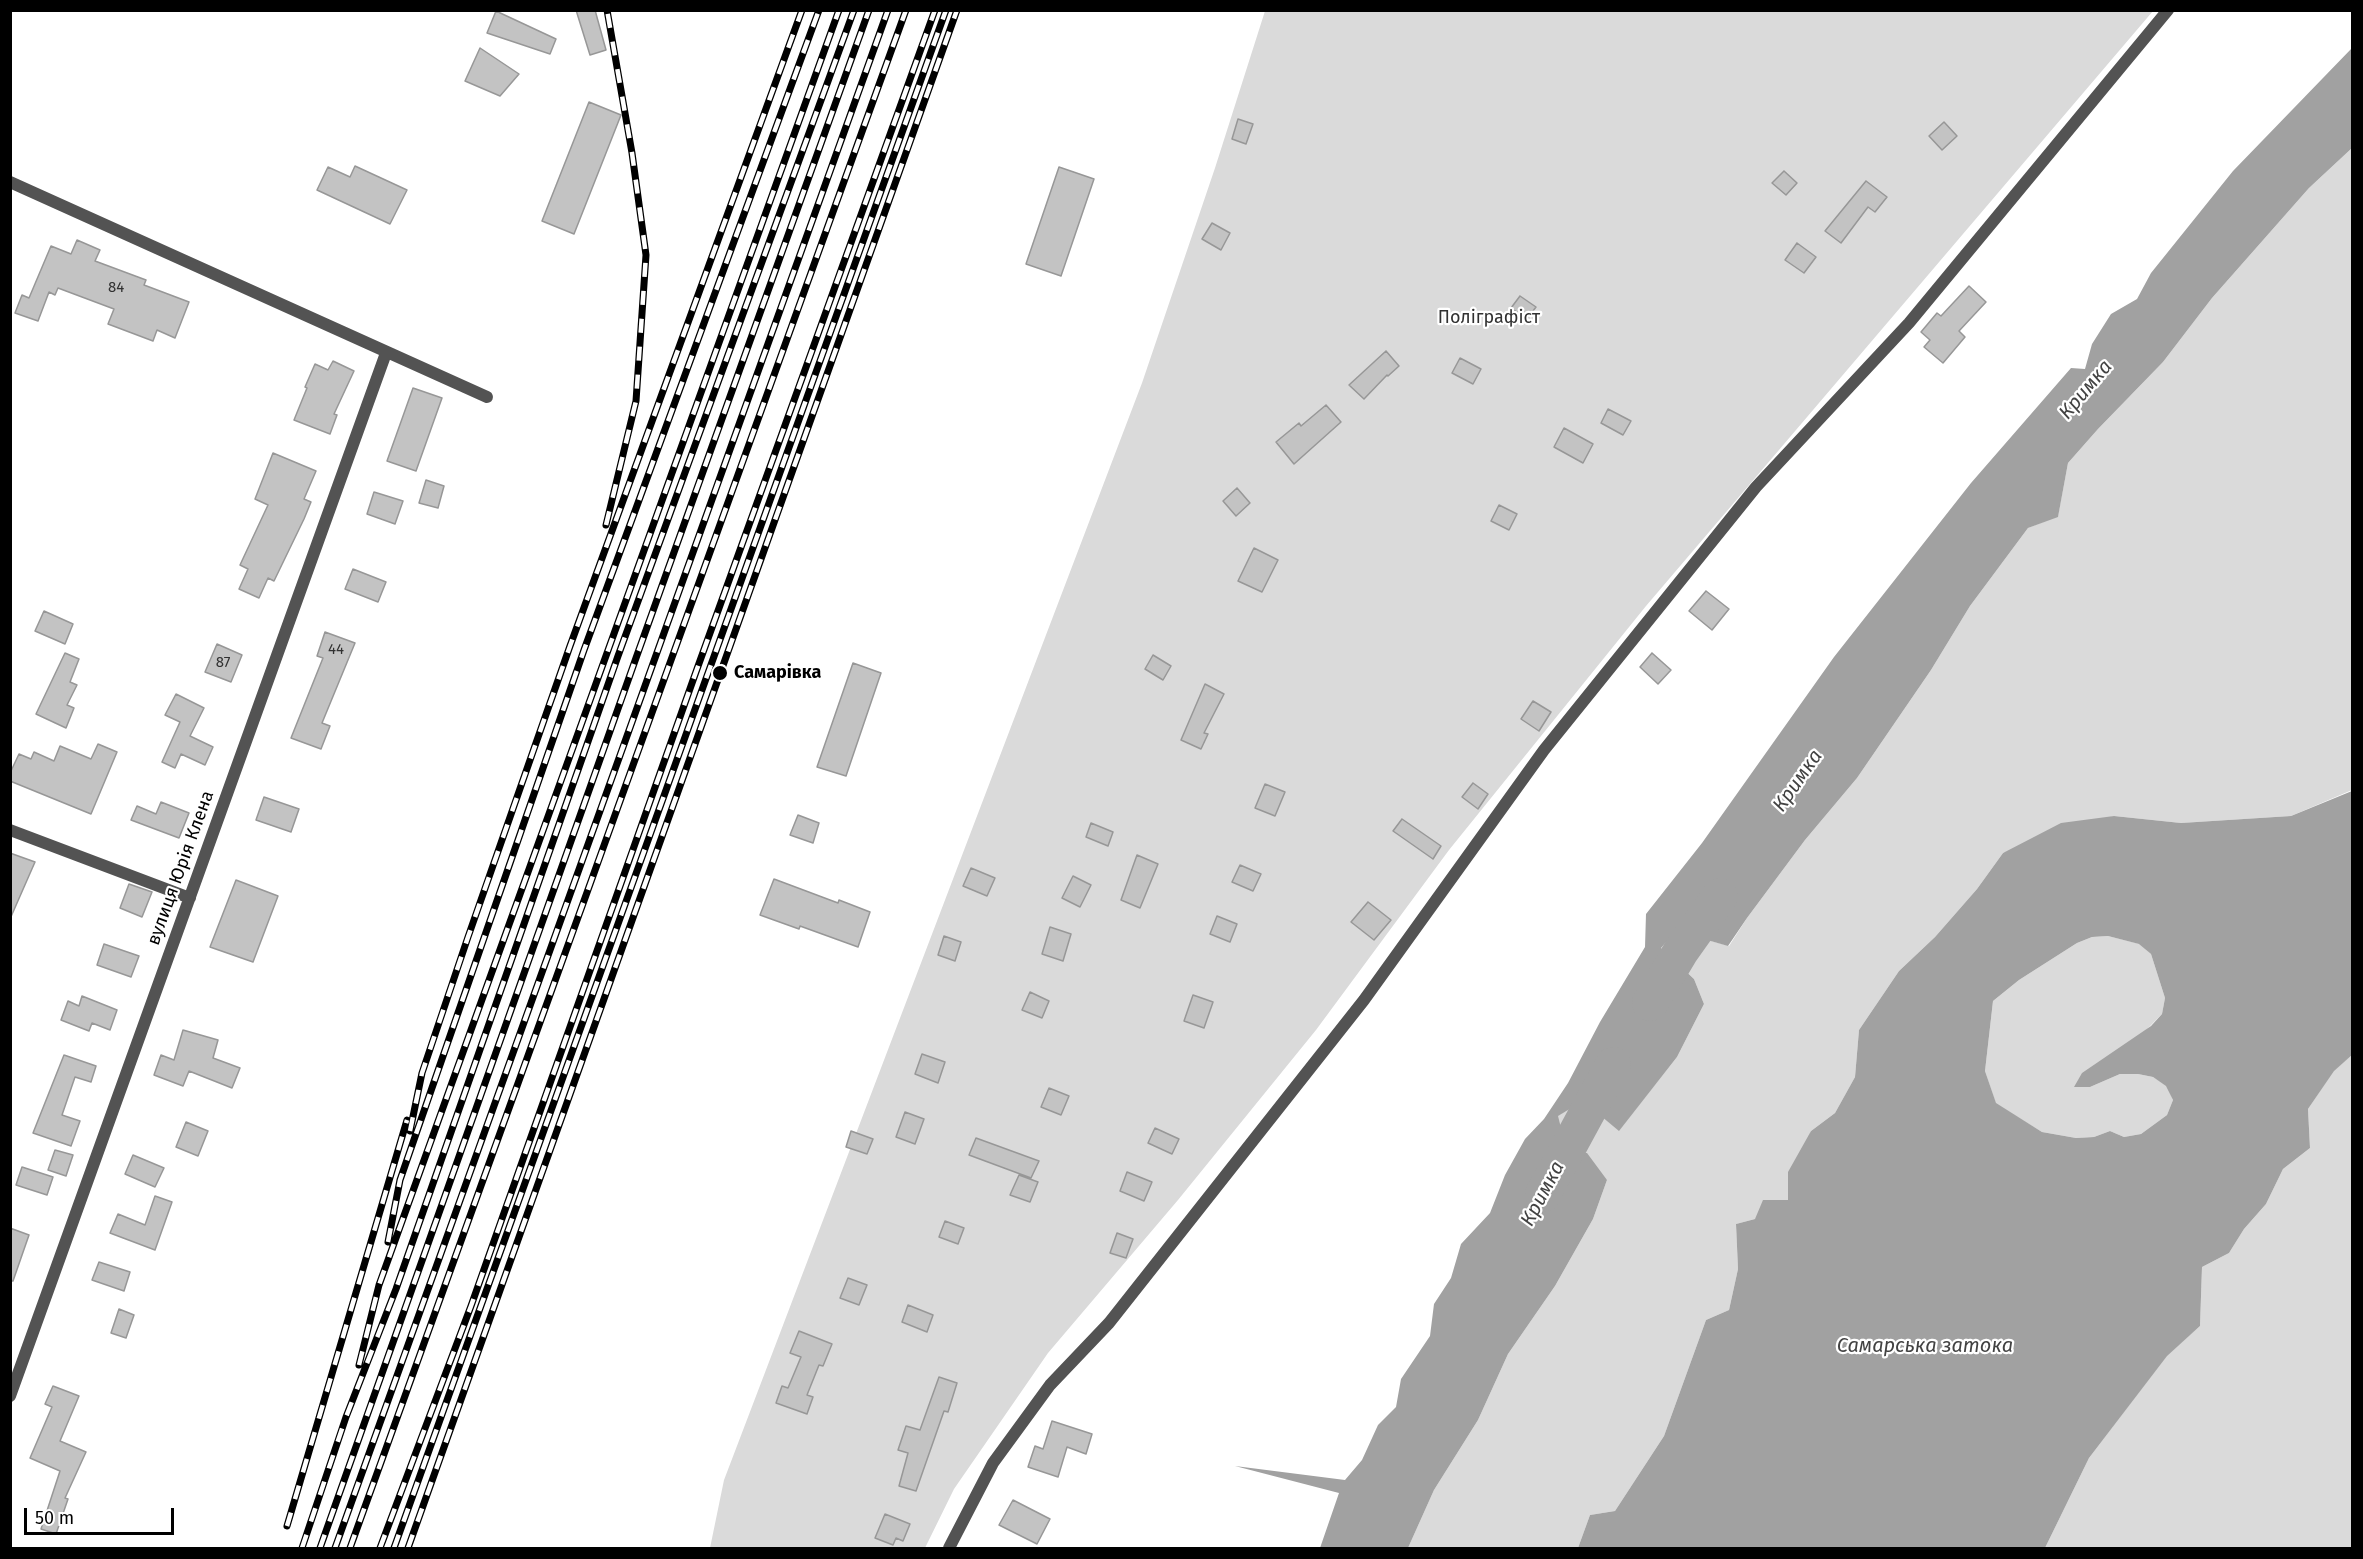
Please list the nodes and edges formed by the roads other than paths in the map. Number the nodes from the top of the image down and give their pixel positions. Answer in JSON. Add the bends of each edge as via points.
{"nodes":[{"id":1,"x":2168,"y":10,"type":"edge"},
{"id":2,"x":10,"y":182,"type":"edge"},
{"id":3,"x":386,"y":353,"type":"junction"},
{"id":4,"x":487,"y":397,"type":"dead end"},
{"id":5,"x":10,"y":830,"type":"edge"},
{"id":6,"x":190,"y":898,"type":"junction"},
{"id":7,"x":10,"y":1396,"type":"edge"},
{"id":8,"x":949,"y":1548,"type":"edge"}],
"edges":[{"from":1,"to":8,"type":"street","via":[[1909,323],[1756,487],[1544,750],[1364,1000],[1109,1323],[1050,1385],[993,1463]]},
{"from":2,"to":3,"type":"street"},
{"from":3,"to":4,"type":"street"},
{"from":3,"to":6,"type":"street","name":"вулиця Юрія Клена"},
{"from":5,"to":6,"type":"street"},
{"from":6,"to":7,"type":"street","name":"вулиця Юрія Клена"}]}
